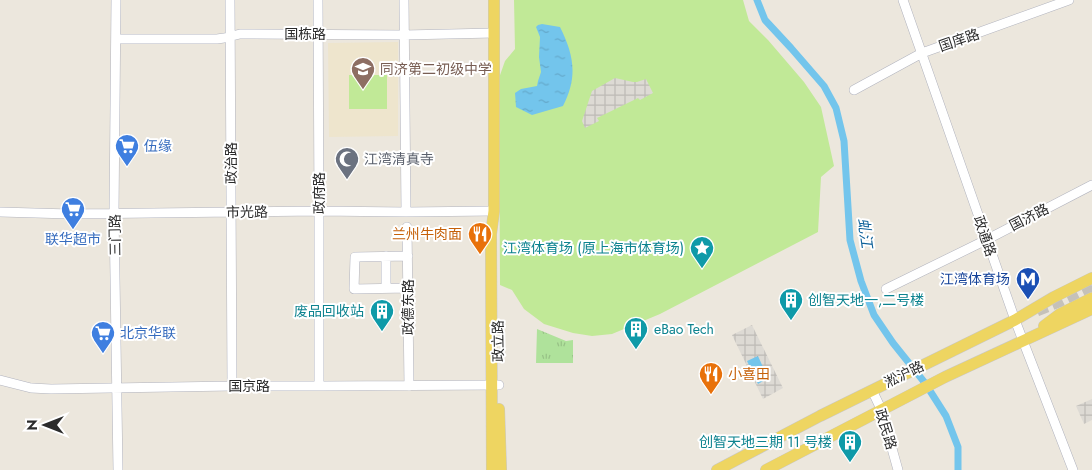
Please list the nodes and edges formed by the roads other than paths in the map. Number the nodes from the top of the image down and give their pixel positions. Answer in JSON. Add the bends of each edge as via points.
{"nodes":[{"id":1,"x":116,"y":0,"type":"edge"},
{"id":2,"x":230,"y":0,"type":"edge"},
{"id":3,"x":318,"y":0,"type":"edge"},
{"id":4,"x":404,"y":0,"type":"edge"},
{"id":5,"x":494,"y":0,"type":"edge"},
{"id":6,"x":903,"y":0,"type":"edge"},
{"id":7,"x":1069,"y":0,"type":"edge"},
{"id":8,"x":494,"y":33,"type":"junction"},
{"id":9,"x":319,"y":34,"type":"junction"},
{"id":10,"x":404,"y":35,"type":"junction"},
{"id":11,"x":230,"y":37,"type":"junction"},
{"id":12,"x":116,"y":39,"type":"junction"},
{"id":13,"x":922,"y":53,"type":"junction"},
{"id":14,"x":854,"y":90,"type":"dead end"},
{"id":15,"x":1092,"y":185,"type":"edge"},
{"id":16,"x":320,"y":211,"type":"junction"},
{"id":17,"x":494,"y":211,"type":"junction"},
{"id":18,"x":0,"y":212,"type":"edge"},
{"id":19,"x":232,"y":212,"type":"junction"},
{"id":20,"x":406,"y":212,"type":"junction"},
{"id":21,"x":114,"y":213,"type":"junction"},
{"id":22,"x":407,"y":227,"type":"dead end"},
{"id":23,"x":986,"y":240,"type":"junction"},
{"id":24,"x":386,"y":256,"type":"junction"},
{"id":25,"x":408,"y":256,"type":"junction"},
{"id":26,"x":1092,"y":278,"type":"edge"},
{"id":27,"x":386,"y":288,"type":"junction"},
{"id":28,"x":408,"y":288,"type":"junction"},
{"id":29,"x":886,"y":289,"type":"dead end"},
{"id":30,"x":1092,"y":298,"type":"edge"},
{"id":31,"x":1092,"y":308,"type":"edge"},
{"id":32,"x":1015,"y":320,"type":"junction"},
{"id":33,"x":1023,"y":340,"type":"junction"},
{"id":34,"x":0,"y":380,"type":"edge"},
{"id":35,"x":232,"y":386,"type":"junction"},
{"id":36,"x":319,"y":386,"type":"junction"},
{"id":37,"x":409,"y":386,"type":"junction"},
{"id":38,"x":495,"y":386,"type":"junction"},
{"id":39,"x":116,"y":388,"type":"junction"},
{"id":40,"x":872,"y":390,"type":"junction"},
{"id":41,"x":881,"y":409,"type":"junction"},
{"id":42,"x":719,"y":469,"type":"edge"},
{"id":43,"x":767,"y":469,"type":"edge"},
{"id":44,"x":118,"y":470,"type":"edge"},
{"id":45,"x":492,"y":470,"type":"edge"},
{"id":46,"x":501,"y":470,"type":"edge"},
{"id":47,"x":898,"y":470,"type":"edge"},
{"id":48,"x":1073,"y":470,"type":"edge"}],
"edges":[{"from":1,"to":12,"type":"street","name":"三门路"},
{"from":2,"to":11,"type":"street","name":"政治路"},
{"from":3,"to":9,"type":"street","name":"政府路"},
{"from":4,"to":10,"type":"street"},
{"from":5,"to":8,"type":"main road","name":"政立路"},
{"from":6,"to":13,"type":"street","name":"政通路"},
{"from":7,"to":13,"type":"street","name":"国庠路"},
{"from":8,"to":10,"type":"street","name":"国栋路"},
{"from":8,"to":17,"type":"main road","name":"政立路"},
{"from":9,"to":10,"type":"street","name":"国栋路"},
{"from":9,"to":11,"type":"street","name":"国栋路","via":[[240,34]]},
{"from":9,"to":16,"type":"street","name":"政府路"},
{"from":10,"to":20,"type":"street"},
{"from":11,"to":12,"type":"street","name":"国栋路"},
{"from":11,"to":19,"type":"street","name":"政治路"},
{"from":12,"to":21,"type":"street","name":"三门路"},
{"from":13,"to":14,"type":"street","name":"国庠路"},
{"from":13,"to":23,"type":"street","name":"政通路"},
{"from":15,"to":23,"type":"street","name":"国济路"},
{"from":16,"to":19,"type":"street","name":"市光路"},
{"from":16,"to":20,"type":"street","name":"市光路"},
{"from":16,"to":36,"type":"street","name":"政府路"},
{"from":17,"to":20,"type":"street","name":"市光路"},
{"from":17,"to":38,"type":"main road","name":"政立路","via":[[490,319]]},
{"from":18,"to":21,"type":"street","name":"市光路"},
{"from":19,"to":21,"type":"street","name":"市光路"},
{"from":19,"to":35,"type":"street","name":"政治路"},
{"from":21,"to":39,"type":"street","name":"三门路"},
{"from":22,"to":25,"type":"street","name":"政德东路"},
{"from":23,"to":29,"type":"street","name":"国济路"},
{"from":23,"to":32,"type":"street","name":"政通路"},
{"from":24,"to":25,"type":"street"},
{"from":24,"to":27,"type":"street"},
{"from":24,"to":27,"type":"street","via":[[354,257],[354,289]]},
{"from":25,"to":28,"type":"street","name":"政德东路"},
{"from":26,"to":32,"type":"main road","name":"淞沪路"},
{"from":27,"to":28,"type":"street"},
{"from":28,"to":37,"type":"street","name":"政德东路"},
{"from":30,"to":33,"type":"main road","via":[[1060,314]]},
{"from":31,"to":33,"type":"main road","name":"淞沪路"},
{"from":32,"to":33,"type":"street","name":"政通路"},
{"from":32,"to":40,"type":"main road","name":"淞沪路"},
{"from":33,"to":41,"type":"main road","name":"淞沪路","via":[[907,400]]},
{"from":33,"to":48,"type":"street","name":"政通路"},
{"from":34,"to":39,"type":"street","name":"国京路","via":[[31,388]]},
{"from":35,"to":36,"type":"street","name":"国京路"},
{"from":35,"to":39,"type":"street","name":"国京路"},
{"from":36,"to":37,"type":"street","name":"国京路"},
{"from":37,"to":38,"type":"street","name":"国京路"},
{"from":38,"to":45,"type":"main road","name":"政立路"},
{"from":38,"to":46,"type":"main road","name":"政立路"},
{"from":39,"to":44,"type":"street","name":"三门路"},
{"from":40,"to":41,"type":"street","name":"政民路"},
{"from":40,"to":42,"type":"main road","name":"淞沪路"},
{"from":41,"to":43,"type":"main road","name":"淞沪路"},
{"from":41,"to":47,"type":"street","name":"政民路"}]}
